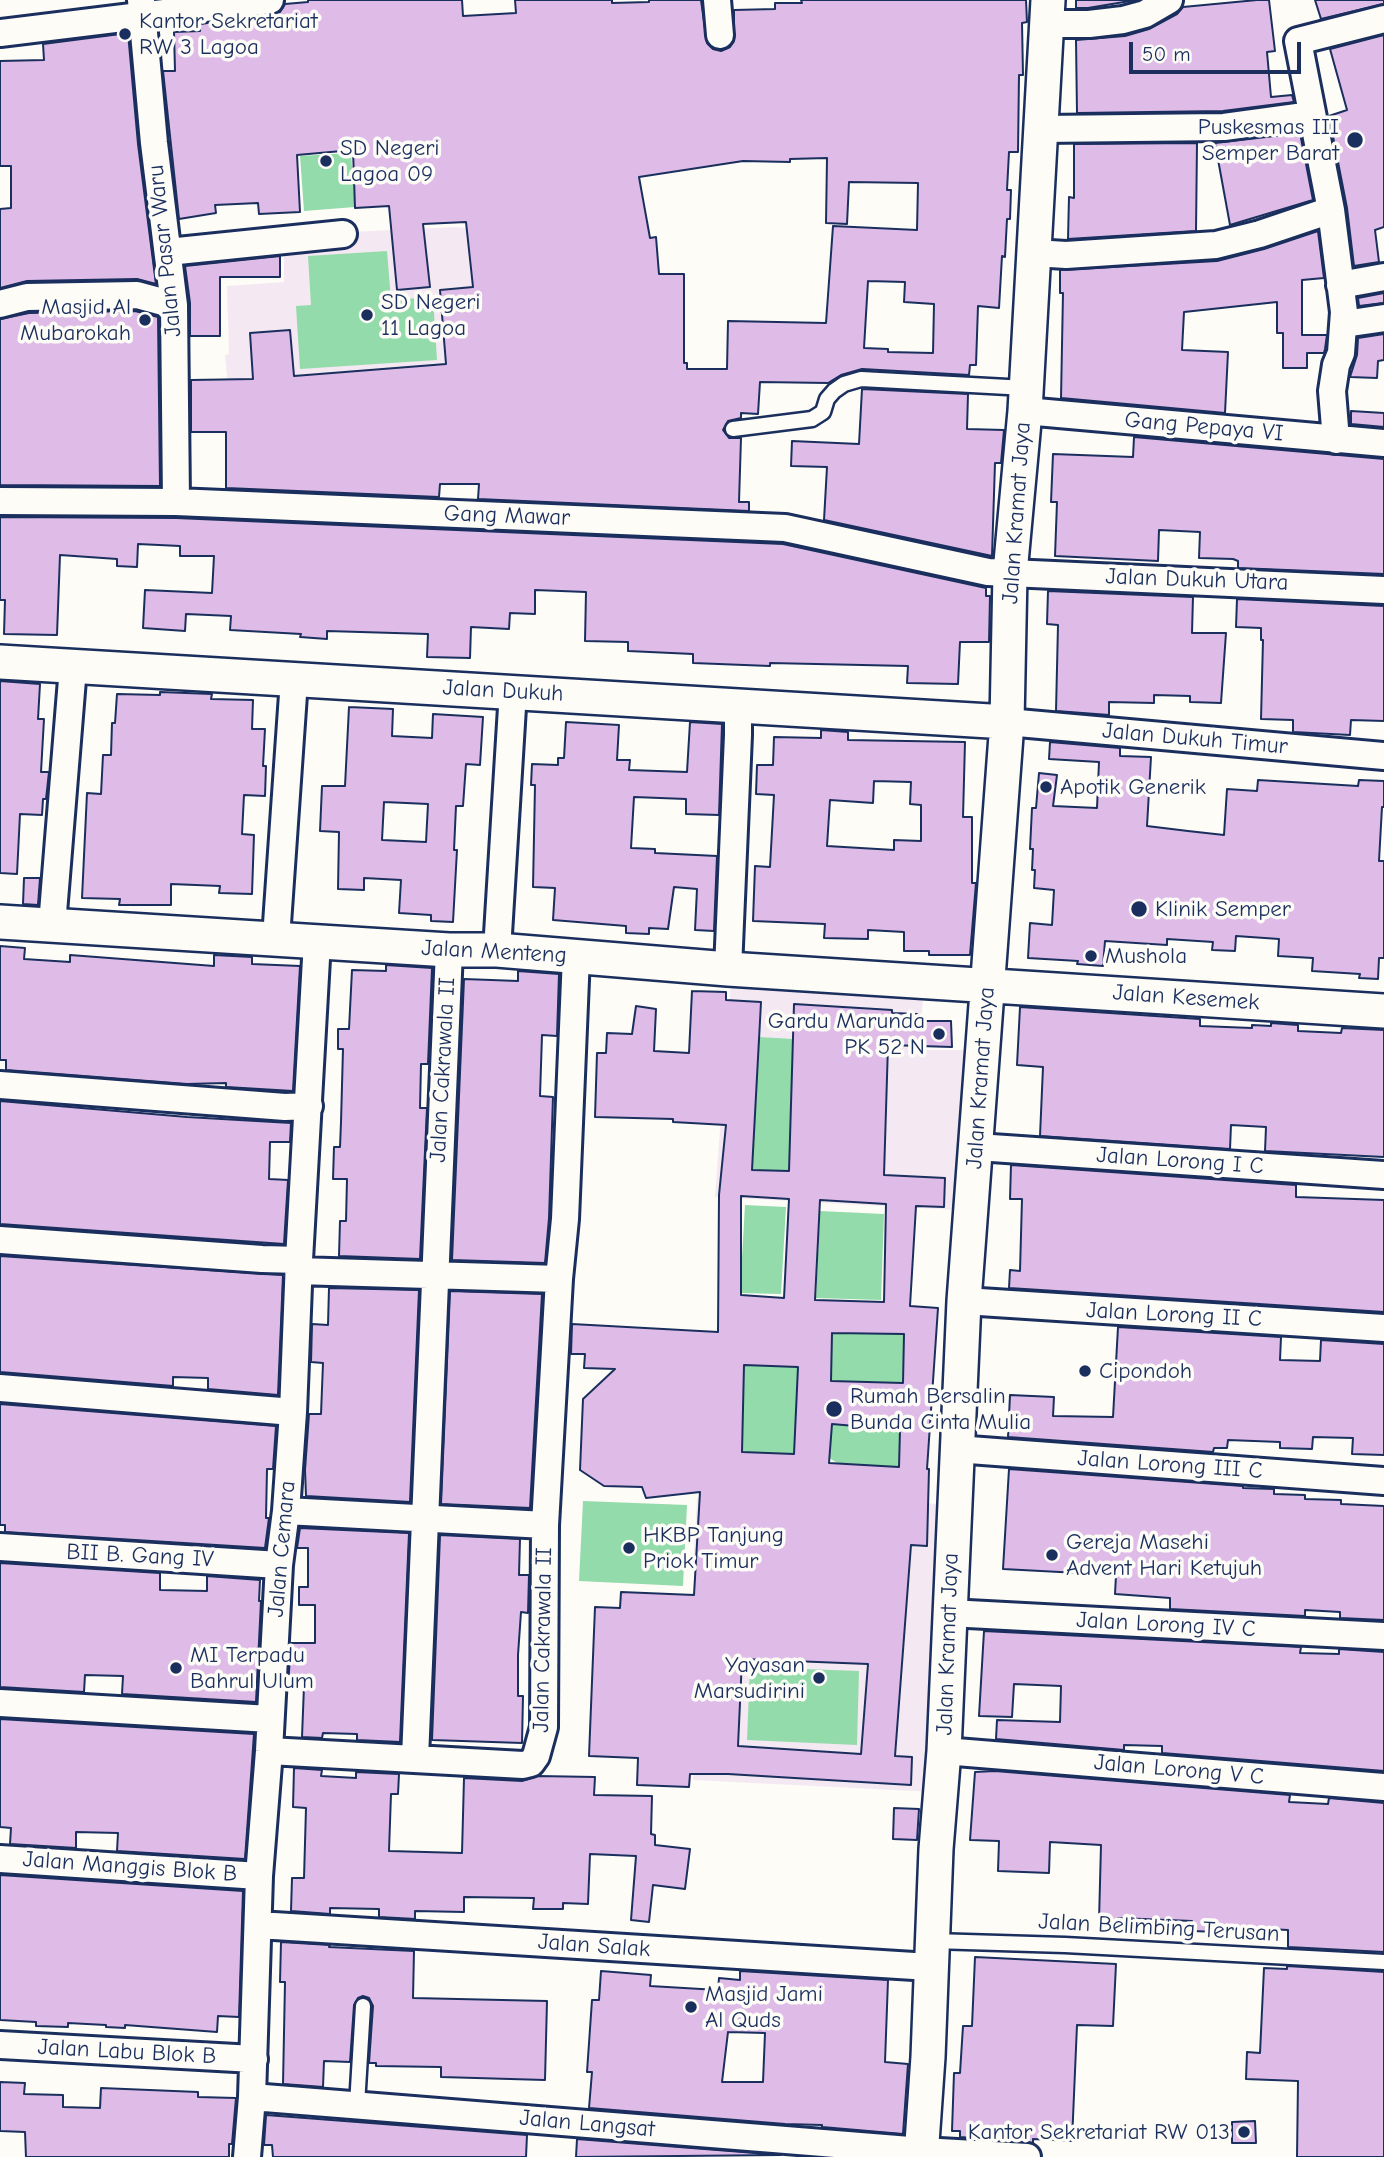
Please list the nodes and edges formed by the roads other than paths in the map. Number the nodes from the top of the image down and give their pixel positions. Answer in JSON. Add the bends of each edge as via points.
{"nodes":[{"id":1,"x":270,"y":0,"type":"edge"},
{"id":2,"x":717,"y":0,"type":"edge"},
{"id":3,"x":1169,"y":0,"type":"edge"},
{"id":4,"x":142,"y":7,"type":"edge"},
{"id":5,"x":1047,"y":12,"type":"edge"},
{"id":6,"x":1384,"y":19,"type":"edge"},
{"id":7,"x":0,"y":33,"type":"edge"},
{"id":8,"x":720,"y":34,"type":"dead end"},
{"id":9,"x":1312,"y":115,"type":"junction"},
{"id":10,"x":1042,"y":129,"type":"junction"},
{"id":11,"x":1331,"y":210,"type":"junction"},
{"id":12,"x":343,"y":234,"type":"dead end"},
{"id":13,"x":168,"y":252,"type":"junction"},
{"id":14,"x":1034,"y":253,"type":"junction"},
{"id":15,"x":1384,"y":277,"type":"edge"},
{"id":16,"x":1340,"y":285,"type":"junction"},
{"id":17,"x":0,"y":304,"type":"edge"},
{"id":18,"x":174,"y":305,"type":"junction"},
{"id":19,"x":1384,"y":318,"type":"edge"},
{"id":20,"x":1344,"y":324,"type":"junction"},
{"id":21,"x":1026,"y":399,"type":"junction"},
{"id":22,"x":733,"y":429,"type":"dead end"},
{"id":23,"x":1336,"y":440,"type":"junction"},
{"id":24,"x":1384,"y":443,"type":"edge"},
{"id":25,"x":0,"y":501,"type":"edge"},
{"id":26,"x":176,"y":502,"type":"junction"},
{"id":27,"x":1010,"y":573,"type":"junction"},
{"id":28,"x":1384,"y":590,"type":"edge"},
{"id":29,"x":0,"y":662,"type":"edge"},
{"id":30,"x":73,"y":667,"type":"junction"},
{"id":31,"x":294,"y":680,"type":"junction"},
{"id":32,"x":513,"y":691,"type":"junction"},
{"id":33,"x":738,"y":705,"type":"junction"},
{"id":34,"x":1007,"y":722,"type":"junction"},
{"id":35,"x":1384,"y":755,"type":"edge"},
{"id":36,"x":0,"y":922,"type":"edge"},
{"id":37,"x":52,"y":925,"type":"junction"},
{"id":38,"x":276,"y":938,"type":"junction"},
{"id":39,"x":317,"y":941,"type":"junction"},
{"id":40,"x":449,"y":950,"type":"junction"},
{"id":41,"x":497,"y":950,"type":"junction"},
{"id":42,"x":576,"y":956,"type":"junction"},
{"id":43,"x":727,"y":969,"type":"junction"},
{"id":44,"x":988,"y":986,"type":"junction"},
{"id":45,"x":1384,"y":1011,"type":"edge"},
{"id":46,"x":0,"y":1085,"type":"edge"},
{"id":47,"x":309,"y":1105,"type":"junction"},
{"id":48,"x":977,"y":1147,"type":"junction"},
{"id":49,"x":1384,"y":1175,"type":"edge"},
{"id":50,"x":0,"y":1240,"type":"edge"},
{"id":51,"x":298,"y":1266,"type":"junction"},
{"id":52,"x":434,"y":1274,"type":"junction"},
{"id":53,"x":559,"y":1279,"type":"junction"},
{"id":54,"x":964,"y":1301,"type":"junction"},
{"id":55,"x":1384,"y":1328,"type":"edge"},
{"id":56,"x":0,"y":1388,"type":"edge"},
{"id":57,"x":293,"y":1412,"type":"junction"},
{"id":58,"x":956,"y":1449,"type":"junction"},
{"id":59,"x":1384,"y":1481,"type":"edge"},
{"id":60,"x":286,"y":1511,"type":"junction"},
{"id":61,"x":424,"y":1520,"type":"junction"},
{"id":62,"x":545,"y":1525,"type":"junction"},
{"id":63,"x":0,"y":1548,"type":"edge"},
{"id":64,"x":279,"y":1565,"type":"junction"},
{"id":65,"x":949,"y":1613,"type":"junction"},
{"id":66,"x":1384,"y":1636,"type":"edge"},
{"id":67,"x":0,"y":1703,"type":"edge"},
{"id":68,"x":270,"y":1719,"type":"junction"},
{"id":69,"x":269,"y":1751,"type":"junction"},
{"id":70,"x":959,"y":1752,"type":"junction"},
{"id":71,"x":415,"y":1758,"type":"junction"},
{"id":72,"x":1384,"y":1787,"type":"edge"},
{"id":73,"x":0,"y":1859,"type":"edge"},
{"id":74,"x":260,"y":1876,"type":"junction"},
{"id":75,"x":258,"y":1925,"type":"junction"},
{"id":76,"x":931,"y":1954,"type":"junction"},
{"id":77,"x":1384,"y":1962,"type":"edge"},
{"id":78,"x":363,"y":2006,"type":"dead end"},
{"id":79,"x":0,"y":2045,"type":"edge"},
{"id":80,"x":254,"y":2059,"type":"junction"},
{"id":81,"x":252,"y":2097,"type":"junction"},
{"id":82,"x":357,"y":2105,"type":"junction"},
{"id":83,"x":922,"y":2154,"type":"edge"},
{"id":84,"x":247,"y":2157,"type":"edge"},
{"id":85,"x":1027,"y":2157,"type":"edge"}],
"edges":[{"from":1,"to":4,"type":"street"},
{"from":2,"to":8,"type":"street"},
{"from":3,"to":5,"type":"street","via":[[1123,20],[1088,24]]},
{"from":4,"to":7,"type":"street"},
{"from":4,"to":13,"type":"street","name":"Jalan Pasar Waru"},
{"from":5,"to":10,"type":"street","name":"Jalan Kramat Jaya"},
{"from":6,"to":9,"type":"street","via":[[1298,41]]},
{"from":9,"to":10,"type":"street","via":[[1224,127]]},
{"from":9,"to":11,"type":"street"},
{"from":10,"to":14,"type":"street","name":"Jalan Kramat Jaya"},
{"from":11,"to":14,"type":"street","via":[[1216,245]]},
{"from":11,"to":16,"type":"street"},
{"from":12,"to":13,"type":"street"},
{"from":13,"to":18,"type":"street","name":"Jalan Pasar Waru"},
{"from":14,"to":21,"type":"street","name":"Jalan Kramat Jaya"},
{"from":15,"to":16,"type":"street"},
{"from":16,"to":20,"type":"street"},
{"from":17,"to":18,"type":"street","via":[[27,297],[137,295]]},
{"from":18,"to":26,"type":"street","name":"Jalan Pasar Waru"},
{"from":19,"to":20,"type":"street"},
{"from":20,"to":23,"type":"street","via":[[1332,391]]},
{"from":21,"to":22,"type":"lane","via":[[861,379],[834,391],[822,412],[812,419]]},
{"from":21,"to":23,"type":"street","name":"Gang Pepaya VI"},
{"from":21,"to":27,"type":"street","name":"Jalan Kramat Jaya"},
{"from":23,"to":24,"type":"street","name":"Gang Pepaya VI"},
{"from":25,"to":26,"type":"street","name":"Gang Mawar"},
{"from":26,"to":27,"type":"street","name":"Gang Mawar","via":[[785,528]]},
{"from":27,"to":28,"type":"street","name":"Jalan Dukuh Utara"},
{"from":27,"to":34,"type":"street","name":"Jalan Kramat Jaya"},
{"from":29,"to":30,"type":"street","name":"Jalan Dukuh"},
{"from":30,"to":31,"type":"street","name":"Jalan Dukuh"},
{"from":30,"to":37,"type":"street"},
{"from":31,"to":32,"type":"street","name":"Jalan Dukuh"},
{"from":31,"to":38,"type":"street"},
{"from":32,"to":33,"type":"street","name":"Jalan Dukuh"},
{"from":32,"to":41,"type":"street"},
{"from":33,"to":34,"type":"street","name":"Jalan Dukuh"},
{"from":33,"to":43,"type":"street"},
{"from":34,"to":35,"type":"street","name":"Jalan Dukuh Timur"},
{"from":34,"to":44,"type":"street","name":"Jalan Kramat Jaya"},
{"from":36,"to":37,"type":"street","name":"Jalan Menteng"},
{"from":37,"to":38,"type":"street","name":"Jalan Menteng"},
{"from":38,"to":39,"type":"street","name":"Jalan Menteng"},
{"from":39,"to":40,"type":"street","name":"Jalan Menteng"},
{"from":39,"to":47,"type":"street","name":"Jalan Cemara"},
{"from":40,"to":41,"type":"street","name":"Jalan Menteng"},
{"from":40,"to":52,"type":"street","name":"Jalan Cakrawala II"},
{"from":41,"to":42,"type":"street","name":"Jalan Menteng"},
{"from":42,"to":43,"type":"street","name":"Jalan Menteng"},
{"from":42,"to":53,"type":"street","name":"Jalan Cakrawala II"},
{"from":43,"to":44,"type":"street","name":"Jalan Menteng"},
{"from":44,"to":45,"type":"street","name":"Jalan Kesemek"},
{"from":44,"to":48,"type":"street","name":"Jalan Kramat Jaya"},
{"from":46,"to":47,"type":"street","via":[[285,1107]]},
{"from":47,"to":51,"type":"street","name":"Jalan Cemara"},
{"from":48,"to":49,"type":"street","name":"Jalan Lorong I C"},
{"from":48,"to":54,"type":"street","name":"Jalan Kramat Jaya"},
{"from":50,"to":51,"type":"street","via":[[262,1259]]},
{"from":51,"to":52,"type":"street"},
{"from":51,"to":57,"type":"street","name":"Jalan Cemara"},
{"from":52,"to":53,"type":"street"},
{"from":52,"to":61,"type":"street","name":"Jalan Cakrawala II"},
{"from":53,"to":62,"type":"street","name":"Jalan Cakrawala II"},
{"from":54,"to":55,"type":"street","name":"Jalan Lorong II C"},
{"from":54,"to":58,"type":"street","name":"Jalan Kramat Jaya"},
{"from":56,"to":57,"type":"street"},
{"from":57,"to":60,"type":"street","name":"Jalan Cemara"},
{"from":58,"to":59,"type":"street","name":"Jalan Lorong III C"},
{"from":58,"to":65,"type":"street","name":"Jalan Kramat Jaya"},
{"from":60,"to":61,"type":"street","name":"Jalan Cakrawala II"},
{"from":60,"to":64,"type":"street","name":"Jalan Cemara"},
{"from":61,"to":62,"type":"street","name":"Jalan Cakrawala II"},
{"from":61,"to":71,"type":"street","name":"Jalan Cakrawala II"},
{"from":62,"to":71,"type":"street","name":"Jalan Cakrawala II","via":[[544,1727],[536,1756],[523,1765]]},
{"from":63,"to":64,"type":"street","name":"BII B. Gang IV"},
{"from":64,"to":68,"type":"street","name":"Jalan Cemara"},
{"from":65,"to":66,"type":"street","name":"Jalan Lorong IV C"},
{"from":65,"to":70,"type":"street","name":"Jalan Kramat Jaya"},
{"from":67,"to":68,"type":"street"},
{"from":68,"to":69,"type":"street","name":"Jalan Cemara"},
{"from":69,"to":71,"type":"street","name":"Jalan Cakrawala II"},
{"from":69,"to":74,"type":"street","name":"Jalan Cemara"},
{"from":70,"to":72,"type":"street","name":"Jalan Lorong V C"},
{"from":70,"to":76,"type":"street","name":"Jalan Kramat Jaya"},
{"from":73,"to":74,"type":"street","name":"Jalan Manggis Blok B"},
{"from":74,"to":75,"type":"street","name":"Jalan Cemara"},
{"from":75,"to":76,"type":"street","name":"Jalan Salak"},
{"from":75,"to":80,"type":"street","name":"Jalan Cemara"},
{"from":76,"to":77,"type":"lane","name":"Jalan Belimbing Terusan","via":[[1065,1945]]},
{"from":76,"to":83,"type":"street","name":"Jalan Kramat Jaya"},
{"from":78,"to":82,"type":"lane"},
{"from":79,"to":80,"type":"street","name":"Jalan Labu Blok B"},
{"from":80,"to":81,"type":"street","name":"Jalan Cemara"},
{"from":81,"to":82,"type":"street","name":"Jalan Langsat"},
{"from":81,"to":84,"type":"street","name":"Jalan Cemara"},
{"from":82,"to":83,"type":"street","name":"Jalan Langsat"},
{"from":83,"to":85,"type":"street","name":"Jalan Langsat"}]}
